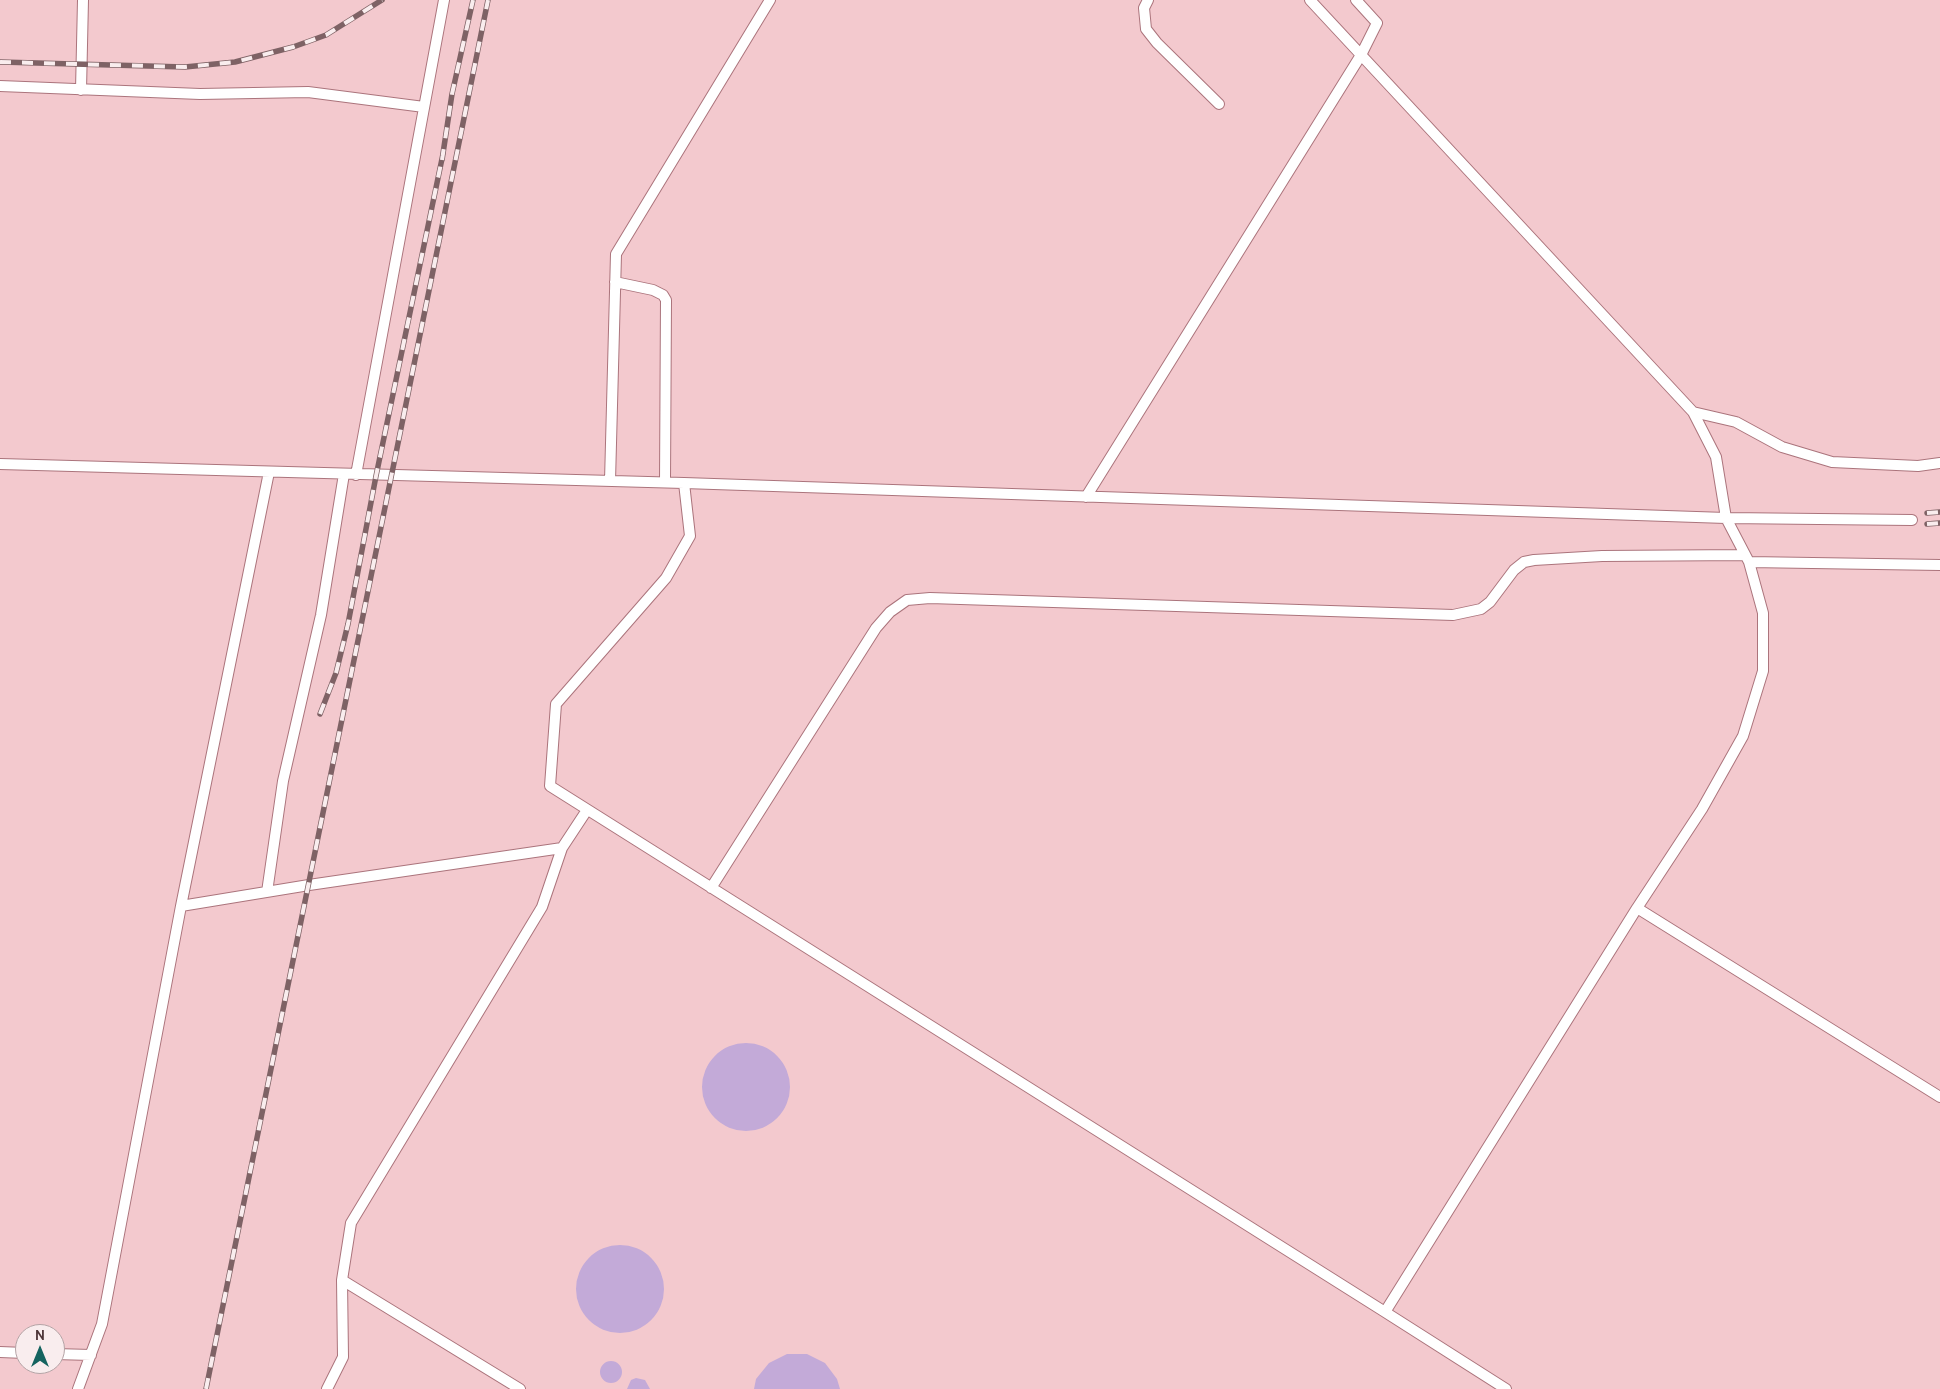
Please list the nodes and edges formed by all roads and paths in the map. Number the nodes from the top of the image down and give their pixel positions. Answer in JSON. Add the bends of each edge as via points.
{"nodes":[{"id":1,"x":83,"y":0,"type":"edge"},
{"id":2,"x":444,"y":0,"type":"edge"},
{"id":3,"x":770,"y":0,"type":"edge"},
{"id":4,"x":1148,"y":0,"type":"edge"},
{"id":5,"x":1310,"y":0,"type":"edge"},
{"id":6,"x":1356,"y":0,"type":"edge"},
{"id":7,"x":1361,"y":55,"type":"junction"},
{"id":8,"x":0,"y":86,"type":"edge"},
{"id":9,"x":81,"y":90,"type":"junction"},
{"id":10,"x":1219,"y":104,"type":"dead end"},
{"id":11,"x":424,"y":107,"type":"junction"},
{"id":12,"x":615,"y":282,"type":"junction"},
{"id":13,"x":1694,"y":412,"type":"junction"},
{"id":14,"x":1940,"y":463,"type":"edge"},
{"id":15,"x":0,"y":464,"type":"edge"},
{"id":16,"x":269,"y":472,"type":"junction"},
{"id":17,"x":344,"y":474,"type":"junction"},
{"id":18,"x":356,"y":475,"type":"junction"},
{"id":19,"x":610,"y":481,"type":"junction"},
{"id":20,"x":665,"y":482,"type":"junction"},
{"id":21,"x":684,"y":483,"type":"junction"},
{"id":22,"x":1086,"y":496,"type":"junction"},
{"id":23,"x":1726,"y":518,"type":"junction"},
{"id":24,"x":1912,"y":520,"type":"dead end"},
{"id":25,"x":1747,"y":559,"type":"junction"},
{"id":26,"x":1940,"y":565,"type":"edge"},
{"id":27,"x":587,"y":810,"type":"junction"},
{"id":28,"x":562,"y":848,"type":"junction"},
{"id":29,"x":711,"y":888,"type":"junction"},
{"id":30,"x":267,"y":892,"type":"junction"},
{"id":31,"x":181,"y":906,"type":"junction"},
{"id":32,"x":1637,"y":908,"type":"junction"},
{"id":33,"x":1940,"y":1097,"type":"edge"},
{"id":34,"x":342,"y":1280,"type":"junction"},
{"id":35,"x":1385,"y":1312,"type":"junction"},
{"id":36,"x":0,"y":1352,"type":"edge"},
{"id":37,"x":15,"y":1353,"type":"edge"},
{"id":38,"x":65,"y":1354,"type":"edge"},
{"id":39,"x":91,"y":1355,"type":"junction"},
{"id":40,"x":78,"y":1389,"type":"edge"},
{"id":41,"x":327,"y":1389,"type":"edge"},
{"id":42,"x":520,"y":1389,"type":"edge"},
{"id":43,"x":1506,"y":1389,"type":"edge"}],
"edges":[{"from":1,"to":9,"type":"lane"},
{"from":2,"to":11,"type":"lane"},
{"from":3,"to":12,"type":"lane","via":[[616,254]]},
{"from":4,"to":10,"type":"lane","via":[[1144,8],[1146,29]]},
{"from":5,"to":7,"type":"lane"},
{"from":6,"to":7,"type":"lane","via":[[1377,23]]},
{"from":7,"to":13,"type":"lane"},
{"from":7,"to":22,"type":"lane"},
{"from":8,"to":9,"type":"lane"},
{"from":9,"to":11,"type":"lane","via":[[200,94],[308,92]]},
{"from":11,"to":18,"type":"lane"},
{"from":12,"to":19,"type":"lane"},
{"from":12,"to":20,"type":"lane","via":[[653,290],[663,294],[666,300]]},
{"from":13,"to":14,"type":"lane","via":[[1736,422],[1782,448],[1832,462],[1918,466]]},
{"from":13,"to":23,"type":"lane","via":[[1716,457]]},
{"from":15,"to":16,"type":"lane"},
{"from":16,"to":17,"type":"lane"},
{"from":16,"to":31,"type":"lane"},
{"from":17,"to":18,"type":"lane"},
{"from":17,"to":30,"type":"lane","via":[[321,615],[283,781]]},
{"from":18,"to":19,"type":"lane"},
{"from":19,"to":20,"type":"lane"},
{"from":20,"to":21,"type":"lane"},
{"from":21,"to":22,"type":"lane"},
{"from":21,"to":27,"type":"lane","via":[[690,536],[666,578],[556,704],[550,786]]},
{"from":22,"to":23,"type":"lane"},
{"from":23,"to":24,"type":"lane"},
{"from":23,"to":25,"type":"lane"},
{"from":25,"to":26,"type":"lane"},
{"from":25,"to":29,"type":"lane","via":[[1602,556],[1534,560],[1524,562],[1514,570],[1481,609],[1453,615],[930,598],[907,600],[876,628]]},
{"from":25,"to":32,"type":"lane","via":[[1763,613],[1763,671],[1743,736],[1702,809]]},
{"from":27,"to":28,"type":"lane"},
{"from":27,"to":29,"type":"lane"},
{"from":28,"to":30,"type":"lane"},
{"from":28,"to":34,"type":"lane","via":[[542,907],[351,1223]]},
{"from":29,"to":35,"type":"lane"},
{"from":30,"to":31,"type":"lane"},
{"from":31,"to":39,"type":"lane","via":[[102,1324]]},
{"from":32,"to":33,"type":"lane"},
{"from":32,"to":35,"type":"lane"},
{"from":34,"to":41,"type":"lane","via":[[343,1357]]},
{"from":34,"to":42,"type":"lane"},
{"from":35,"to":43,"type":"lane"},
{"from":36,"to":37,"type":"lane"},
{"from":38,"to":39,"type":"lane"},
{"from":39,"to":40,"type":"lane"}]}
